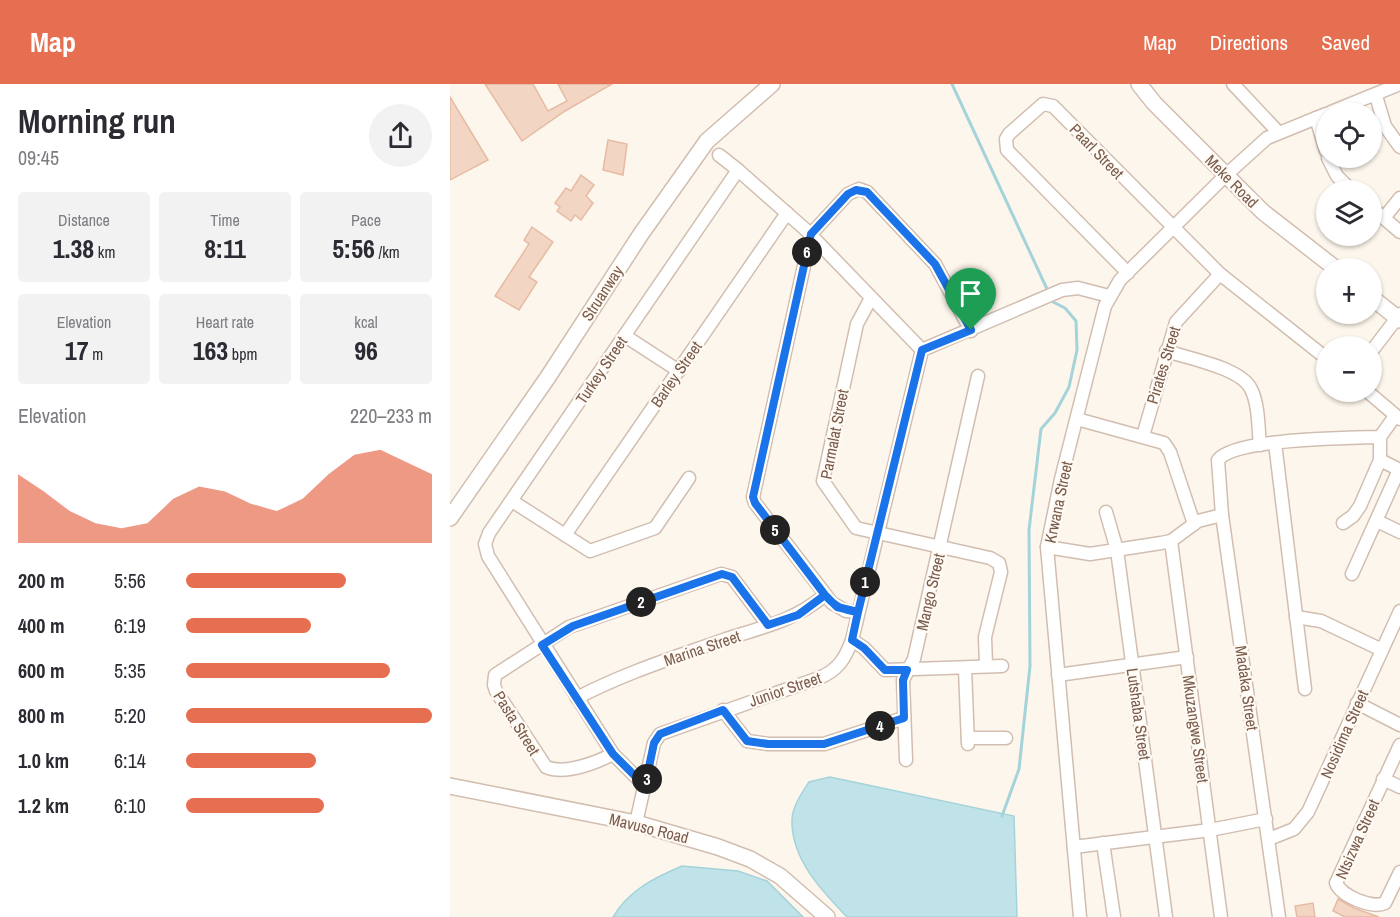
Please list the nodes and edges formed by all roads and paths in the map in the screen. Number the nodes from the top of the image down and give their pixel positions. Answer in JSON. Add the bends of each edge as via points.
{"nodes":[{"id":1,"x":772,"y":84,"type":"edge"},
{"id":2,"x":1139,"y":84,"type":"edge"},
{"id":3,"x":1233,"y":84,"type":"edge"},
{"id":4,"x":1400,"y":84,"type":"edge"},
{"id":5,"x":1376,"y":96,"type":"junction"},
{"id":6,"x":1359,"y":102,"type":"edge"},
{"id":7,"x":1316,"y":118,"type":"edge"},
{"id":8,"x":1278,"y":132,"type":"junction"},
{"id":9,"x":1400,"y":147,"type":"edge"},
{"id":10,"x":719,"y":155,"type":"dead end"},
{"id":11,"x":738,"y":170,"type":"junction"},
{"id":12,"x":1226,"y":175,"type":"junction"},
{"id":13,"x":1400,"y":198,"type":"edge"},
{"id":14,"x":787,"y":213,"type":"junction"},
{"id":15,"x":1384,"y":218,"type":"joint"},
{"id":16,"x":1173,"y":229,"type":"junction"},
{"id":17,"x":1400,"y":232,"type":"edge"},
{"id":18,"x":811,"y":234,"type":"junction"},
{"id":19,"x":1321,"y":258,"type":"edge"},
{"id":20,"x":1128,"y":273,"type":"junction"},
{"id":21,"x":1220,"y":274,"type":"junction"},
{"id":22,"x":1108,"y":296,"type":"junction"},
{"id":23,"x":871,"y":298,"type":"junction"},
{"id":24,"x":1382,"y":305,"type":"edge"},
{"id":25,"x":1399,"y":317,"type":"edge"},
{"id":26,"x":971,"y":330,"type":"junction"},
{"id":27,"x":625,"y":336,"type":"junction"},
{"id":28,"x":1382,"y":338,"type":"edge"},
{"id":29,"x":922,"y":350,"type":"junction"},
{"id":30,"x":1316,"y":350,"type":"edge"},
{"id":31,"x":1166,"y":351,"type":"junction"},
{"id":32,"x":679,"y":370,"type":"junction"},
{"id":33,"x":978,"y":376,"type":"dead end"},
{"id":34,"x":1380,"y":402,"type":"edge"},
{"id":35,"x":1398,"y":417,"type":"edge"},
{"id":36,"x":1077,"y":419,"type":"junction"},
{"id":37,"x":1143,"y":436,"type":"junction"},
{"id":38,"x":1380,"y":436,"type":"junction"},
{"id":39,"x":1275,"y":443,"type":"junction"},
{"id":40,"x":1260,"y":445,"type":"junction"},
{"id":41,"x":1380,"y":460,"type":"junction"},
{"id":42,"x":689,"y":478,"type":"dead end"},
{"id":43,"x":512,"y":501,"type":"junction"},
{"id":44,"x":1106,"y":512,"type":"dead end"},
{"id":45,"x":1222,"y":515,"type":"junction"},
{"id":46,"x":450,"y":518,"type":"edge"},
{"id":47,"x":1377,"y":520,"type":"junction"},
{"id":48,"x":1343,"y":523,"type":"dead end"},
{"id":49,"x":1194,"y":524,"type":"junction"},
{"id":50,"x":1400,"y":532,"type":"edge"},
{"id":51,"x":565,"y":534,"type":"junction"},
{"id":52,"x":876,"y":534,"type":"junction"},
{"id":53,"x":1172,"y":541,"type":"junction"},
{"id":54,"x":941,"y":547,"type":"junction"},
{"id":55,"x":1047,"y":547,"type":"junction"},
{"id":56,"x":1117,"y":550,"type":"junction"},
{"id":57,"x":1352,"y":574,"type":"dead end"},
{"id":58,"x":825,"y":595,"type":"junction"},
{"id":59,"x":1400,"y":611,"type":"edge"},
{"id":60,"x":858,"y":612,"type":"junction"},
{"id":61,"x":1296,"y":617,"type":"junction"},
{"id":62,"x":768,"y":625,"type":"junction"},
{"id":63,"x":852,"y":640,"type":"junction"},
{"id":64,"x":542,"y":645,"type":"junction"},
{"id":65,"x":1382,"y":650,"type":"junction"},
{"id":66,"x":1187,"y":657,"type":"junction"},
{"id":67,"x":986,"y":665,"type":"junction"},
{"id":68,"x":1132,"y":665,"type":"junction"},
{"id":69,"x":1002,"y":666,"type":"dead end"},
{"id":70,"x":965,"y":669,"type":"junction"},
{"id":71,"x":907,"y":670,"type":"junction"},
{"id":72,"x":1058,"y":675,"type":"junction"},
{"id":73,"x":1305,"y":689,"type":"dead end"},
{"id":74,"x":577,"y":698,"type":"junction"},
{"id":75,"x":1357,"y":703,"type":"junction"},
{"id":76,"x":723,"y":710,"type":"junction"},
{"id":77,"x":904,"y":718,"type":"junction"},
{"id":78,"x":1400,"y":724,"type":"edge"},
{"id":79,"x":1006,"y":738,"type":"dead end"},
{"id":80,"x":1400,"y":745,"type":"edge"},
{"id":81,"x":613,"y":754,"type":"junction"},
{"id":82,"x":906,"y":760,"type":"dead end"},
{"id":83,"x":1383,"y":779,"type":"junction"},
{"id":84,"x":450,"y":786,"type":"edge"},
{"id":85,"x":645,"y":786,"type":"junction"},
{"id":86,"x":1400,"y":787,"type":"edge"},
{"id":87,"x":1266,"y":819,"type":"junction"},
{"id":88,"x":636,"y":823,"type":"junction"},
{"id":89,"x":1209,"y":830,"type":"junction"},
{"id":90,"x":1155,"y":836,"type":"junction"},
{"id":91,"x":1269,"y":839,"type":"junction"},
{"id":92,"x":1102,"y":843,"type":"junction"},
{"id":93,"x":1074,"y":847,"type":"junction"},
{"id":94,"x":1400,"y":872,"type":"edge"},
{"id":95,"x":827,"y":917,"type":"edge"},
{"id":96,"x":1080,"y":917,"type":"edge"},
{"id":97,"x":1114,"y":917,"type":"edge"},
{"id":98,"x":1166,"y":917,"type":"edge"},
{"id":99,"x":1221,"y":917,"type":"edge"},
{"id":100,"x":1279,"y":917,"type":"edge"}],
"edges":[{"from":1,"to":46,"type":"street","name":"Struanway","via":[[707,141]]},
{"from":2,"to":12,"type":"street","name":"Meke Road"},
{"from":3,"to":8,"type":"street"},
{"from":4,"to":5,"type":"street"},
{"from":5,"to":6,"type":"street"},
{"from":5,"to":9,"type":"street","via":[[1385,126]]},
{"from":7,"to":8,"type":"street","name":"Krwana Street"},
{"from":8,"to":12,"type":"street","name":"Krwana Street"},
{"from":10,"to":11,"type":"street"},
{"from":11,"to":14,"type":"street"},
{"from":11,"to":27,"type":"street","name":"Turkey Street"},
{"from":12,"to":16,"type":"street","name":"Krwana Street"},
{"from":12,"to":19,"type":"street","name":"Meke Road","via":[[1278,226]]},
{"from":13,"to":15,"type":"street"},
{"from":14,"to":18,"type":"street"},
{"from":14,"to":32,"type":"street","name":"Barley Street"},
{"from":15,"to":17,"type":"street"},
{"from":16,"to":20,"type":"street","name":"Krwana Street"},
{"from":16,"to":20,"type":"street","name":"Paarl Street","via":[[1053,106],[1047,103],[1035,108],[1009,134],[1007,150]]},
{"from":16,"to":21,"type":"street","name":"Paarl Street"},
{"from":18,"to":23,"type":"street"},
{"from":18,"to":26,"type":"street","via":[[848,194],[856,190],[867,192],[935,264]]},
{"from":18,"to":58,"type":"street","via":[[753,497]]},
{"from":20,"to":22,"type":"street","name":"Krwana Street"},
{"from":21,"to":30,"type":"street","name":"Paarl Street"},
{"from":21,"to":31,"type":"street","name":"Pirates Street","via":[[1180,315]]},
{"from":22,"to":26,"type":"street","via":[[1078,288],[1062,290]]},
{"from":22,"to":36,"type":"street","name":"Krwana Street"},
{"from":23,"to":29,"type":"street"},
{"from":23,"to":52,"type":"street","name":"Parmalat Street","via":[[856,324],[823,481],[853,525]]},
{"from":24,"to":25,"type":"street"},
{"from":25,"to":28,"type":"street"},
{"from":26,"to":29,"type":"street"},
{"from":27,"to":32,"type":"street"},
{"from":27,"to":43,"type":"street","name":"Turkey Street"},
{"from":29,"to":52,"type":"street","name":"Junior Street"},
{"from":31,"to":37,"type":"street","name":"Pirates Street"},
{"from":31,"to":40,"type":"street","via":[[1227,370],[1249,384]]},
{"from":32,"to":51,"type":"street","name":"Barley Street"},
{"from":33,"to":54,"type":"street","name":"Mango Street"},
{"from":34,"to":35,"type":"street"},
{"from":35,"to":38,"type":"street"},
{"from":36,"to":37,"type":"street"},
{"from":36,"to":55,"type":"street","name":"Krwana Street"},
{"from":37,"to":49,"type":"street","via":[[1168,446]]},
{"from":38,"to":39,"type":"street"},
{"from":38,"to":41,"type":"street"},
{"from":39,"to":40,"type":"street"},
{"from":39,"to":61,"type":"street"},
{"from":40,"to":45,"type":"street","name":"Madaka Street","via":[[1229,450],[1218,460]]},
{"from":41,"to":47,"type":"street","via":[[1398,472]]},
{"from":41,"to":48,"type":"street","via":[[1357,511]]},
{"from":42,"to":51,"type":"street","via":[[651,531],[590,551]]},
{"from":43,"to":51,"type":"street"},
{"from":43,"to":64,"type":"street","name":"Turkey Street","via":[[485,544],[488,556]]},
{"from":44,"to":56,"type":"street","name":"Lutshaba Street"},
{"from":45,"to":49,"type":"street"},
{"from":45,"to":87,"type":"street","name":"Madaka Street"},
{"from":47,"to":50,"type":"street"},
{"from":47,"to":57,"type":"street"},
{"from":49,"to":53,"type":"street"},
{"from":52,"to":54,"type":"street","name":"Parmalat Street"},
{"from":52,"to":60,"type":"street","name":"Junior Street"},
{"from":53,"to":56,"type":"street"},
{"from":53,"to":66,"type":"street","name":"Mkuzangwe Street"},
{"from":54,"to":67,"type":"street","name":"Parmalat Street","via":[[996,560],[1001,572],[985,637]]},
{"from":54,"to":71,"type":"street","name":"Mango Street","via":[[915,659]]},
{"from":55,"to":56,"type":"street","via":[[1079,553]]},
{"from":55,"to":72,"type":"street","name":"Krwana Street"},
{"from":56,"to":68,"type":"street","name":"Lutshaba Street"},
{"from":58,"to":60,"type":"street","via":[[837,607]]},
{"from":58,"to":62,"type":"street","name":"Marina Street","via":[[798,615]]},
{"from":59,"to":65,"type":"street","name":"Nosidima Street"},
{"from":60,"to":63,"type":"street","name":"Junior Street"},
{"from":61,"to":65,"type":"street","via":[[1321,621]]},
{"from":61,"to":73,"type":"street"},
{"from":62,"to":64,"type":"street","name":"Pasta Street","via":[[732,577],[722,574],[573,626]]},
{"from":62,"to":74,"type":"street","name":"Marina Street","via":[[603,684]]},
{"from":63,"to":71,"type":"street","via":[[885,670]]},
{"from":63,"to":76,"type":"street","name":"Junior Street","via":[[833,672]]},
{"from":64,"to":74,"type":"street","name":"Turkey Street"},
{"from":64,"to":81,"type":"street","name":"Pasta Street","via":[[499,671],[494,680],[496,691],[539,759],[546,767],[560,770],[596,763]]},
{"from":65,"to":75,"type":"street","name":"Nosidima Street"},
{"from":66,"to":68,"type":"street"},
{"from":66,"to":89,"type":"street","name":"Mkuzangwe Street"},
{"from":67,"to":69,"type":"street"},
{"from":67,"to":70,"type":"street"},
{"from":68,"to":72,"type":"street"},
{"from":68,"to":90,"type":"street","name":"Lutshaba Street"},
{"from":70,"to":71,"type":"street"},
{"from":70,"to":79,"type":"street","via":[[968,741]]},
{"from":71,"to":77,"type":"street","name":"Mango Street","via":[[903,680]]},
{"from":72,"to":93,"type":"street","name":"Krwana Street"},
{"from":74,"to":81,"type":"street","name":"Turkey Street"},
{"from":75,"to":78,"type":"street"},
{"from":75,"to":91,"type":"street","name":"Nosidima Street","via":[[1308,812],[1294,829]]},
{"from":76,"to":77,"type":"street","via":[[747,741],[768,744],[824,744]]},
{"from":76,"to":85,"type":"street","name":"Junior Street","via":[[660,734],[654,743]]},
{"from":77,"to":82,"type":"street","name":"Mango Street"},
{"from":80,"to":83,"type":"street","name":"Ntsizwa Street"},
{"from":81,"to":85,"type":"street","name":"Turkey Street"},
{"from":83,"to":86,"type":"street"},
{"from":83,"to":94,"type":"street","name":"Ntsizwa Street","via":[[1336,883],[1342,892],[1375,906],[1385,903]]},
{"from":84,"to":88,"type":"street","name":"Mavuso Road"},
{"from":85,"to":88,"type":"street","name":"Junior Street"},
{"from":87,"to":89,"type":"street"},
{"from":87,"to":91,"type":"street","name":"Madaka Street"},
{"from":88,"to":95,"type":"street","name":"Mavuso Road","via":[[750,859],[780,876]]},
{"from":89,"to":90,"type":"street"},
{"from":89,"to":99,"type":"street","name":"Mkuzangwe Street"},
{"from":90,"to":92,"type":"street"},
{"from":90,"to":98,"type":"street","name":"Lutshaba Street"},
{"from":91,"to":100,"type":"street","name":"Madaka Street"},
{"from":92,"to":93,"type":"street"},
{"from":92,"to":97,"type":"street"},
{"from":93,"to":96,"type":"street","name":"Krwana Street"}]}
